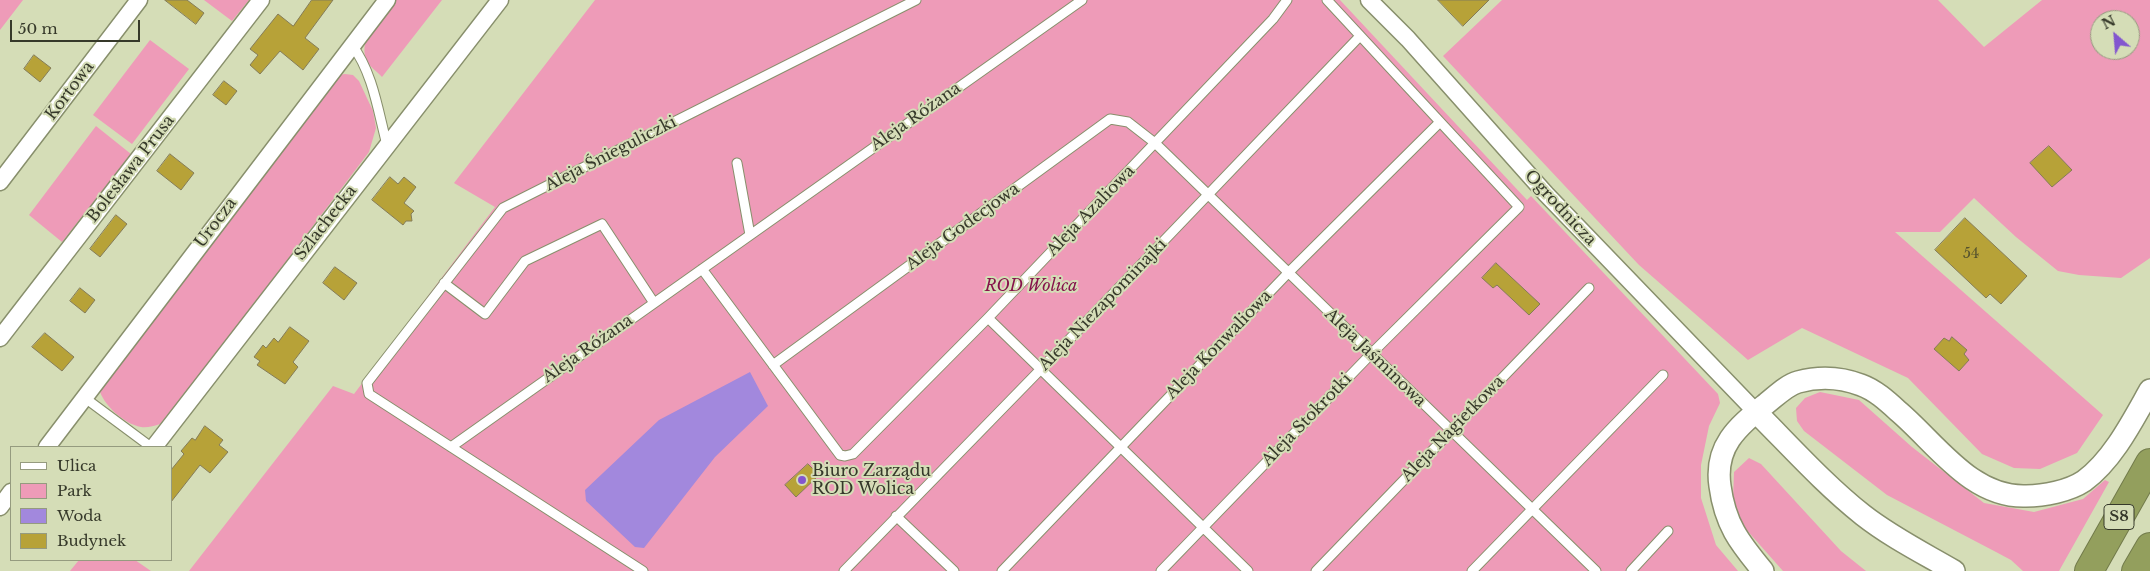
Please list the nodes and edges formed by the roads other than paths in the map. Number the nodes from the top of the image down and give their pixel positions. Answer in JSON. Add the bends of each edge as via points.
{"nodes":[{"id":1,"x":139,"y":0,"type":"edge"},
{"id":2,"x":261,"y":0,"type":"edge"},
{"id":3,"x":387,"y":0,"type":"edge"},
{"id":4,"x":500,"y":0,"type":"edge"},
{"id":5,"x":916,"y":0,"type":"edge"},
{"id":6,"x":1082,"y":0,"type":"edge"},
{"id":7,"x":1287,"y":0,"type":"edge"},
{"id":8,"x":1326,"y":0,"type":"edge"},
{"id":9,"x":1369,"y":0,"type":"edge"},
{"id":10,"x":1360,"y":36,"type":"junction"},
{"id":11,"x":352,"y":45,"type":"junction"},
{"id":12,"x":1440,"y":122,"type":"junction"},
{"id":13,"x":1155,"y":143,"type":"junction"},
{"id":14,"x":387,"y":145,"type":"junction"},
{"id":15,"x":737,"y":163,"type":"dead end"},
{"id":16,"x":0,"y":182,"type":"edge"},
{"id":17,"x":1208,"y":196,"type":"junction"},
{"id":18,"x":750,"y":235,"type":"junction"},
{"id":19,"x":702,"y":269,"type":"junction"},
{"id":20,"x":1288,"y":273,"type":"junction"},
{"id":21,"x":444,"y":282,"type":"junction"},
{"id":22,"x":1589,"y":288,"type":"dead end"},
{"id":23,"x":654,"y":303,"type":"junction"},
{"id":24,"x":988,"y":318,"type":"junction"},
{"id":25,"x":0,"y":338,"type":"edge"},
{"id":26,"x":1371,"y":354,"type":"junction"},
{"id":27,"x":773,"y":366,"type":"junction"},
{"id":28,"x":1040,"y":370,"type":"junction"},
{"id":29,"x":1663,"y":375,"type":"dead end"},
{"id":30,"x":2150,"y":390,"type":"edge"},
{"id":31,"x":86,"y":398,"type":"junction"},
{"id":32,"x":1756,"y":412,"type":"junction"},
{"id":33,"x":1450,"y":431,"type":"junction"},
{"id":34,"x":48,"y":446,"type":"edge"},
{"id":35,"x":152,"y":446,"type":"edge"},
{"id":36,"x":154,"y":446,"type":"edge"},
{"id":37,"x":451,"y":447,"type":"junction"},
{"id":38,"x":1121,"y":448,"type":"junction"},
{"id":39,"x":2150,"y":463,"type":"edge"},
{"id":40,"x":10,"y":493,"type":"edge"},
{"id":41,"x":0,"y":507,"type":"edge"},
{"id":42,"x":1532,"y":509,"type":"junction"},
{"id":43,"x":896,"y":516,"type":"junction"},
{"id":44,"x":1203,"y":527,"type":"junction"},
{"id":45,"x":1668,"y":531,"type":"dead end"},
{"id":46,"x":2150,"y":547,"type":"edge"},
{"id":47,"x":643,"y":571,"type":"edge"},
{"id":48,"x":844,"y":571,"type":"edge"},
{"id":49,"x":954,"y":571,"type":"edge"},
{"id":50,"x":1002,"y":571,"type":"edge"},
{"id":51,"x":1161,"y":571,"type":"edge"},
{"id":52,"x":1248,"y":571,"type":"edge"},
{"id":53,"x":1316,"y":571,"type":"edge"},
{"id":54,"x":1472,"y":571,"type":"edge"},
{"id":55,"x":1596,"y":571,"type":"edge"},
{"id":56,"x":1631,"y":571,"type":"edge"},
{"id":57,"x":1764,"y":571,"type":"edge"},
{"id":58,"x":1954,"y":571,"type":"edge"},
{"id":59,"x":2089,"y":571,"type":"edge"},
{"id":60,"x":2136,"y":571,"type":"edge"}],
"edges":[{"from":1,"to":16,"type":"street","name":"Kortowa"},
{"from":2,"to":25,"type":"street","name":"Bolesława Prusa"},
{"from":3,"to":11,"type":"street","name":"Urocza"},
{"from":4,"to":14,"type":"street","name":"Szlachecka"},
{"from":5,"to":21,"type":"lane","name":"Aleja Śnieguliczki","via":[[503,208]]},
{"from":6,"to":18,"type":"lane","name":"Aleja Różana"},
{"from":7,"to":13,"type":"lane","name":"Aleja Azaliowa","via":[[1274,19]]},
{"from":8,"to":10,"type":"lane"},
{"from":9,"to":32,"type":"street","name":"Ogrodnicza","via":[[1546,194]]},
{"from":10,"to":12,"type":"lane"},
{"from":10,"to":17,"type":"lane","name":"Aleja Niezapominajki"},
{"from":11,"to":14,"type":"lane","via":[[368,74]]},
{"from":11,"to":31,"type":"street","name":"Urocza"},
{"from":12,"to":20,"type":"lane","name":"Aleja Konwaliowa"},
{"from":12,"to":26,"type":"lane","name":"Aleja Stokrotki","via":[[1519,208]]},
{"from":13,"to":17,"type":"lane","name":"Aleja Jaśminowa"},
{"from":13,"to":24,"type":"lane","name":"Aleja Azaliowa"},
{"from":13,"to":27,"type":"lane","name":"Aleja Godecjowa","via":[[1128,122],[1110,119]]},
{"from":14,"to":36,"type":"street","name":"Szlachecka"},
{"from":15,"to":18,"type":"lane"},
{"from":17,"to":20,"type":"lane","name":"Aleja Jaśminowa"},
{"from":17,"to":28,"type":"lane","name":"Aleja Niezapominajki"},
{"from":18,"to":19,"type":"lane","name":"Aleja Różana"},
{"from":19,"to":23,"type":"lane","name":"Aleja Różana"},
{"from":19,"to":27,"type":"lane"},
{"from":20,"to":26,"type":"lane","name":"Aleja Jaśminowa"},
{"from":20,"to":38,"type":"lane","name":"Aleja Konwaliowa"},
{"from":21,"to":23,"type":"lane","via":[[485,314],[525,261],[602,224]]},
{"from":21,"to":37,"type":"lane","name":"Aleja Śnieguliczki","via":[[367,382],[369,394]]},
{"from":22,"to":33,"type":"lane","name":"Aleja Nagietkowa"},
{"from":23,"to":37,"type":"lane","name":"Aleja Różana"},
{"from":24,"to":27,"type":"lane","name":"Aleja Azaliowa","via":[[853,454],[845,456],[840,456]]},
{"from":24,"to":28,"type":"lane"},
{"from":26,"to":33,"type":"lane","name":"Aleja Jaśminowa"},
{"from":26,"to":44,"type":"lane","name":"Aleja Stokrotki"},
{"from":28,"to":38,"type":"lane"},
{"from":28,"to":43,"type":"lane","name":"Aleja Niezapominajki"},
{"from":29,"to":42,"type":"lane"},
{"from":30,"to":32,"type":"street","via":[[2109,456],[2084,481],[2056,492],[2026,496],[2000,493],[1970,479],[1882,397],[1862,385],[1827,377],[1796,382]]},
{"from":31,"to":34,"type":"street","name":"Urocza"},
{"from":31,"to":35,"type":"lane"},
{"from":32,"to":57,"type":"street","via":[[1732,434],[1722,453],[1718,471],[1723,506],[1738,541]]},
{"from":32,"to":58,"type":"street","via":[[1863,515],[1897,539]]},
{"from":33,"to":42,"type":"lane","name":"Aleja Jaśminowa"},
{"from":33,"to":53,"type":"lane","name":"Aleja Nagietkowa"},
{"from":37,"to":47,"type":"lane"},
{"from":38,"to":44,"type":"lane"},
{"from":38,"to":50,"type":"lane","name":"Aleja Konwaliowa"},
{"from":39,"to":59,"type":"highway","number":"S8"},
{"from":40,"to":41,"type":"street"},
{"from":42,"to":54,"type":"lane"},
{"from":42,"to":55,"type":"lane","name":"Aleja Jaśminowa"},
{"from":43,"to":48,"type":"lane","name":"Aleja Niezapominajki"},
{"from":43,"to":49,"type":"lane"},
{"from":44,"to":51,"type":"lane","name":"Aleja Stokrotki"},
{"from":44,"to":52,"type":"lane"},
{"from":45,"to":56,"type":"lane"},
{"from":46,"to":60,"type":"highway","number":"S8"}]}
